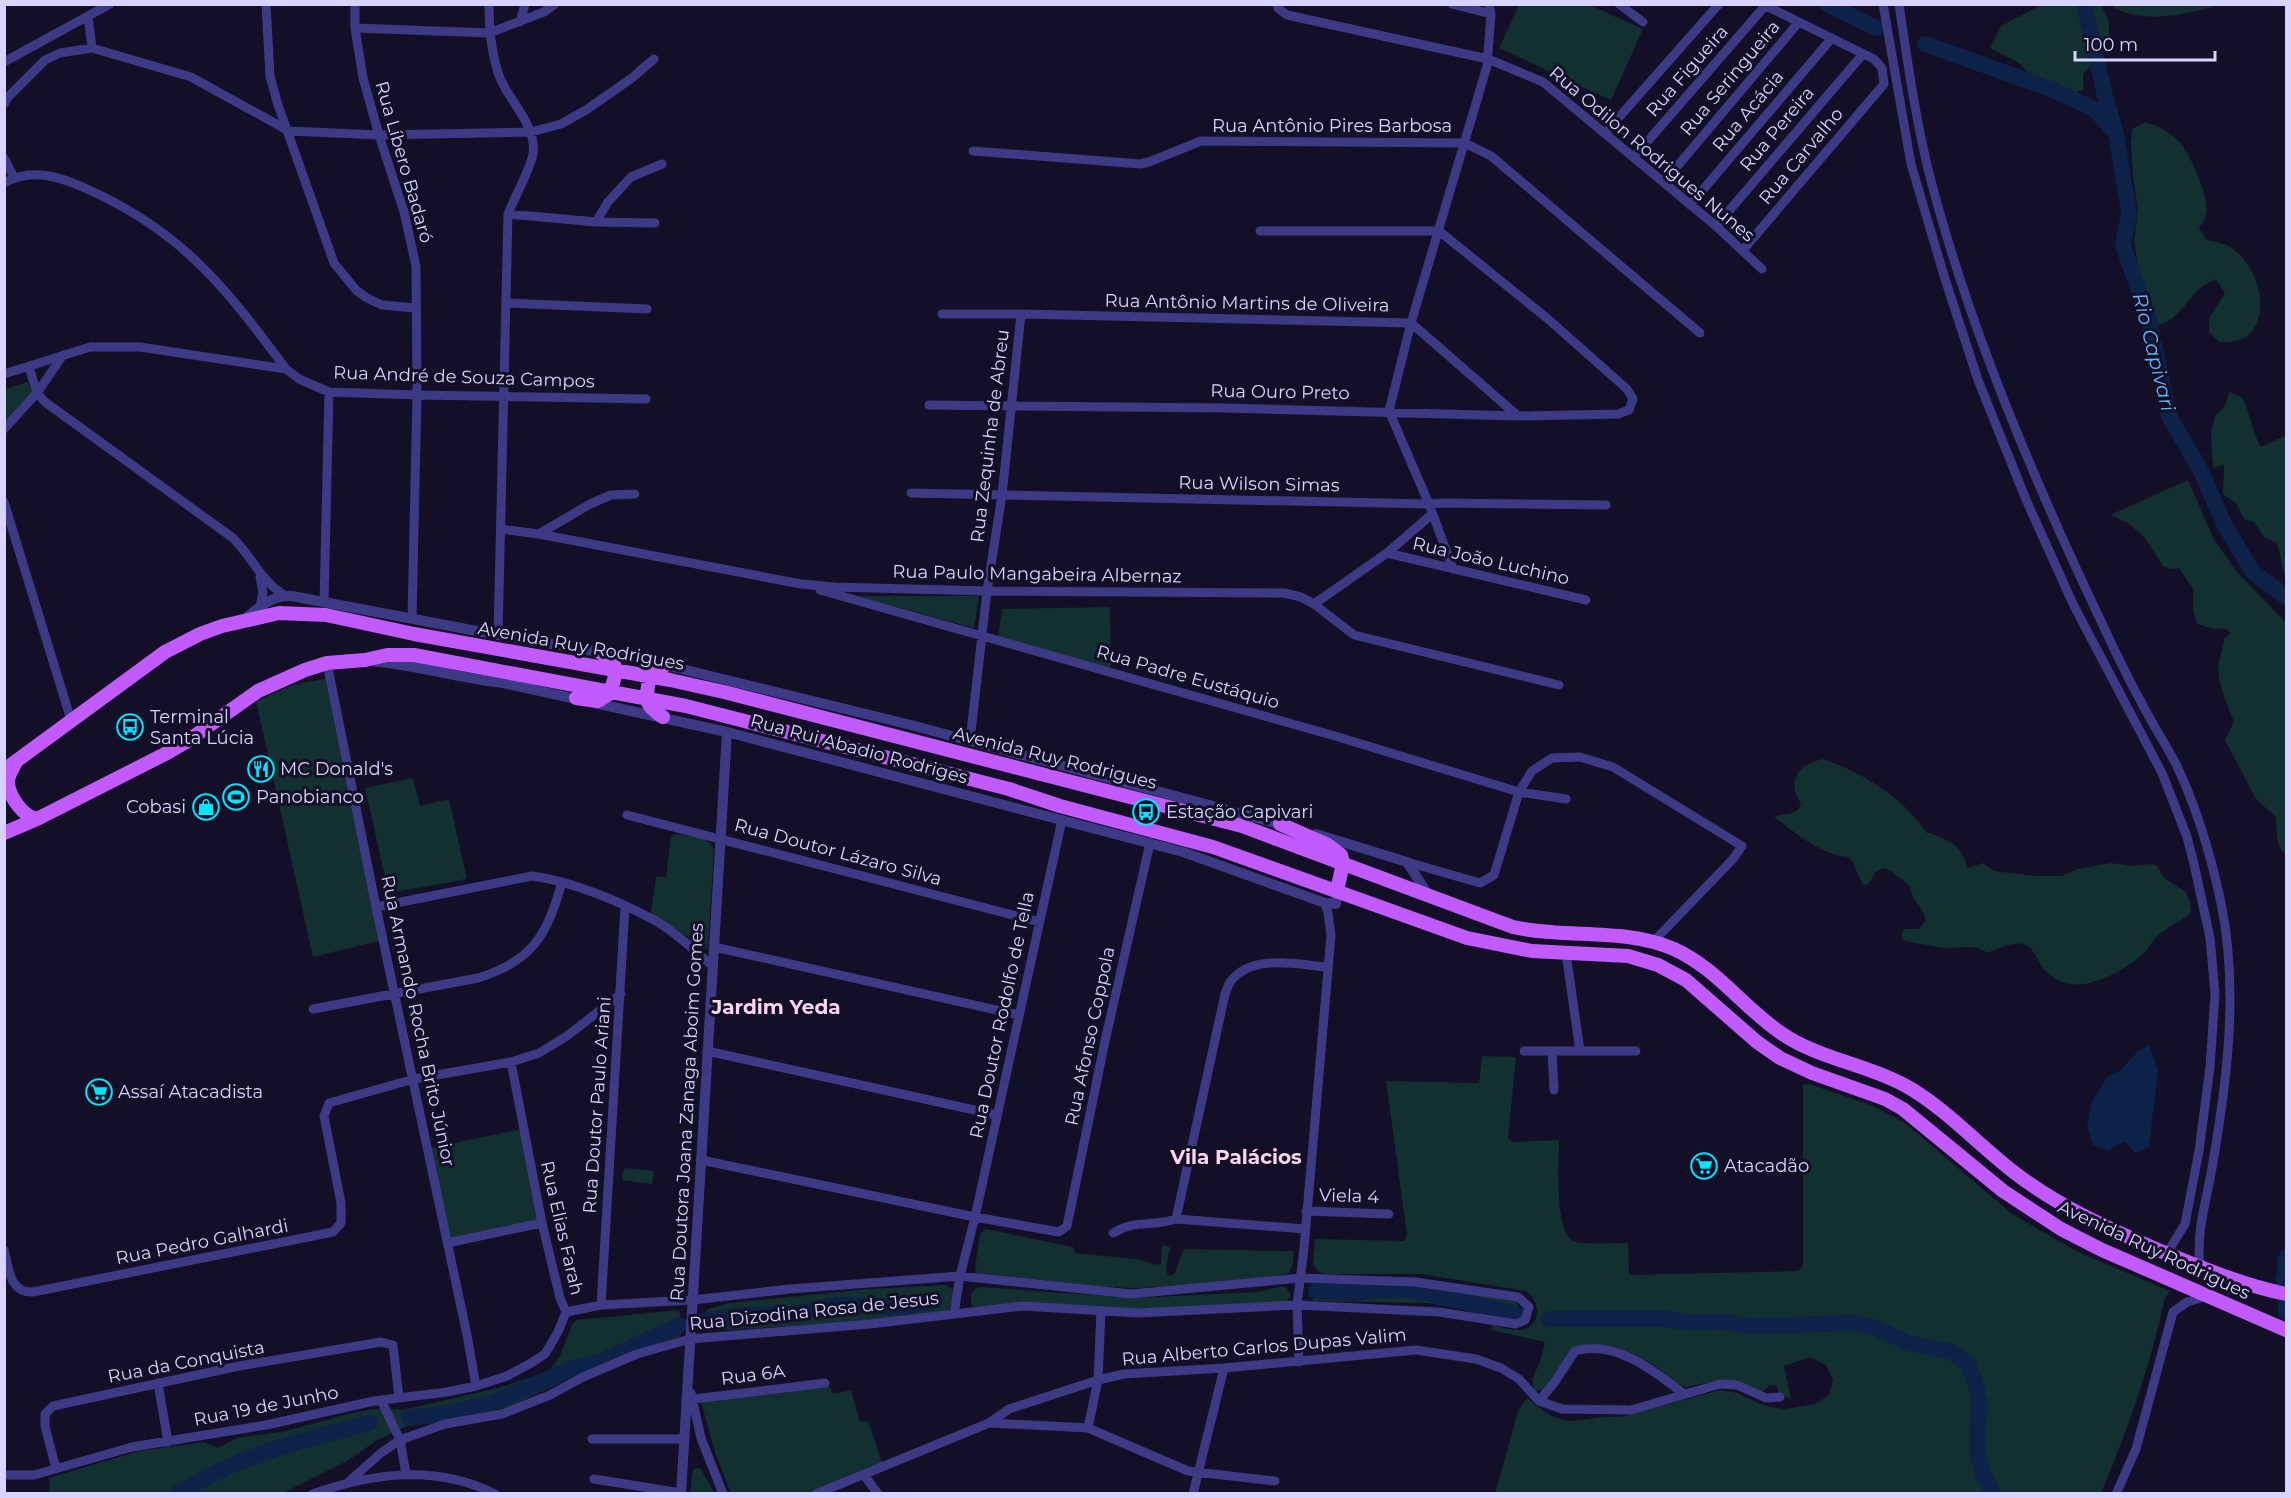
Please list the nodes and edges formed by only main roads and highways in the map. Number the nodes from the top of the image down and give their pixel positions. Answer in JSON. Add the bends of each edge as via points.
{"nodes":[{"id":1,"x":599,"y":652,"type":"road end"},
{"id":2,"x":664,"y":666,"type":"road end"},
{"id":3,"x":616,"y":671,"type":"junction"},
{"id":4,"x":650,"y":676,"type":"junction"},
{"id":5,"x":611,"y":691,"type":"junction"},
{"id":6,"x":576,"y":698,"type":"road end"},
{"id":7,"x":646,"y":698,"type":"junction"},
{"id":8,"x":663,"y":717,"type":"road end"},
{"id":9,"x":17,"y":760,"type":"junction"},
{"id":10,"x":4,"y":770,"type":"edge"},
{"id":11,"x":37,"y":819,"type":"junction"},
{"id":12,"x":1280,"y":824,"type":"road end"},
{"id":13,"x":4,"y":833,"type":"edge"},
{"id":14,"x":1343,"y":863,"type":"junction"},
{"id":15,"x":1332,"y":899,"type":"junction"},
{"id":16,"x":2286,"y":1294,"type":"edge"},
{"id":17,"x":2283,"y":1328,"type":"edge"}],
"edges":[{"from":1,"to":3,"type":"main road","via":[[611,658]]},
{"from":2,"to":4,"type":"main road"},
{"from":3,"to":4,"type":"main road","name":"Avenida Ruy Rodrigues"},
{"from":3,"to":5,"type":"main road"},
{"from":3,"to":9,"type":"main road","name":"Avenida Ruy Rodrigues","via":[[326,615],[295,612],[245,619],[200,634],[165,652]]},
{"from":4,"to":7,"type":"main road"},
{"from":4,"to":14,"type":"main road","name":"Avenida Ruy Rodrigues","via":[[1195,812]]},
{"from":5,"to":6,"type":"main road","via":[[601,700]]},
{"from":5,"to":7,"type":"main road","name":"Avenida Ruy Rodrigues"},
{"from":5,"to":11,"type":"main road","name":"Avenida Ruy Rodrigues","via":[[414,655],[327,663],[258,691],[186,742]]},
{"from":7,"to":8,"type":"main road","via":[[649,708]]},
{"from":7,"to":15,"type":"main road","name":"Avenida Ruy Rodrigues","via":[[1010,789],[1213,847]]},
{"from":9,"to":10,"type":"main road","name":"Avenida Ruy Rodrigues"},
{"from":9,"to":11,"type":"main road","via":[[8,779],[9,788],[24,812]]},
{"from":11,"to":13,"type":"main road","name":"Avenida Ruy Rodrigues"},
{"from":12,"to":14,"type":"main road","via":[[1328,846],[1341,855]]},
{"from":14,"to":15,"type":"main road"},
{"from":14,"to":16,"type":"main road","name":"Avenida Ruy Rodrigues","via":[[1531,931],[1618,935],[1673,949],[1707,969],[1782,1034],[1916,1092],[2015,1173],[2090,1220],[2199,1267]]},
{"from":15,"to":17,"type":"main road","name":"Avenida Ruy Rodrigues","via":[[1517,950],[1628,956],[1671,971],[1780,1058],[1903,1109],[1985,1177],[2041,1217],[2092,1245]]}]}
